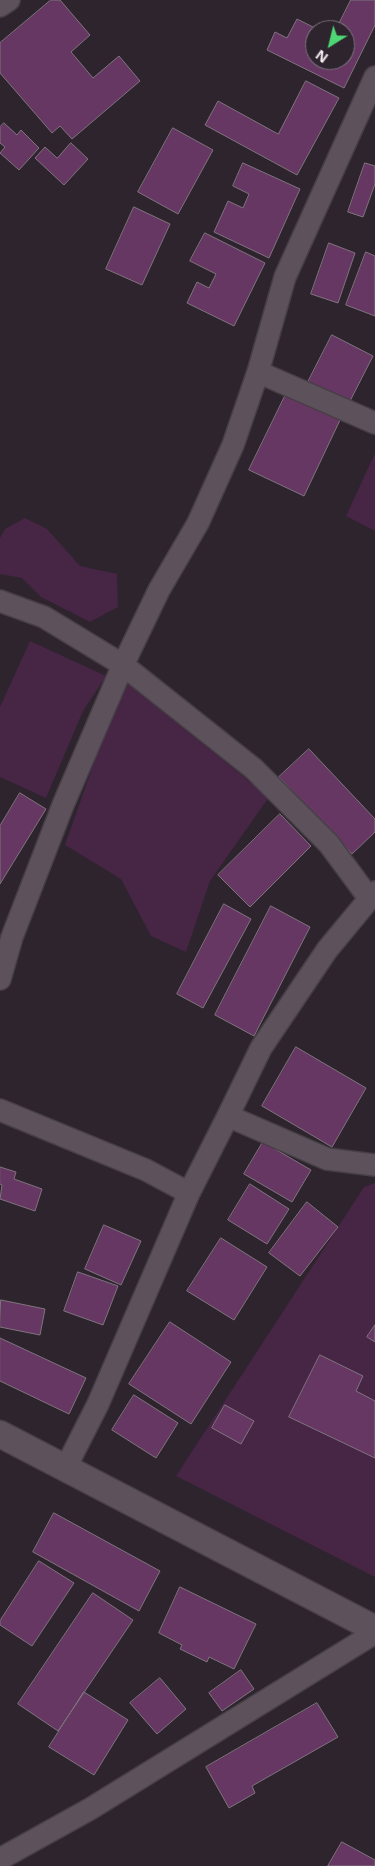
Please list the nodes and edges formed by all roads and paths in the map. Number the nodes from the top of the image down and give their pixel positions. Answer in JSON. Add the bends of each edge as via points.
{"nodes":[{"id":1,"x":9,"y":0,"type":"edge"},
{"id":2,"x":0,"y":6,"type":"edge"},
{"id":3,"x":375,"y":77,"type":"edge"},
{"id":4,"x":258,"y":372,"type":"junction"},
{"id":5,"x":375,"y":423,"type":"edge"},
{"id":6,"x":0,"y":601,"type":"edge"},
{"id":7,"x":123,"y":664,"type":"junction"},
{"id":8,"x":372,"y":895,"type":"edge"},
{"id":9,"x":0,"y":979,"type":"edge"},
{"id":10,"x":0,"y":1110,"type":"edge"},
{"id":11,"x":228,"y":1116,"type":"junction"},
{"id":12,"x":375,"y":1165,"type":"edge"},
{"id":13,"x":189,"y":1193,"type":"junction"},
{"id":14,"x":0,"y":1434,"type":"edge"},
{"id":15,"x":65,"y":1469,"type":"junction"},
{"id":16,"x":375,"y":1629,"type":"edge"},
{"id":17,"x":375,"y":1633,"type":"edge"},
{"id":18,"x":0,"y":1859,"type":"edge"}],
"edges":[{"from":1,"to":2,"type":"street"},
{"from":3,"to":4,"type":"street","via":[[285,277]]},
{"from":4,"to":5,"type":"street"},
{"from":4,"to":7,"type":"street","via":[[233,445],[198,523],[159,590]]},
{"from":6,"to":7,"type":"street","via":[[44,617]]},
{"from":7,"to":8,"type":"street","via":[[254,769],[329,844]]},
{"from":7,"to":9,"type":"street","via":[[63,805],[12,937]]},
{"from":8,"to":11,"type":"street","via":[[327,950],[261,1048]]},
{"from":10,"to":13,"type":"street","via":[[146,1170]]},
{"from":11,"to":12,"type":"street","via":[[327,1159]]},
{"from":11,"to":13,"type":"street"},
{"from":13,"to":15,"type":"street","via":[[98,1404]]},
{"from":14,"to":15,"type":"street"},
{"from":15,"to":16,"type":"street"},
{"from":17,"to":18,"type":"street","via":[[90,1809]]}]}
